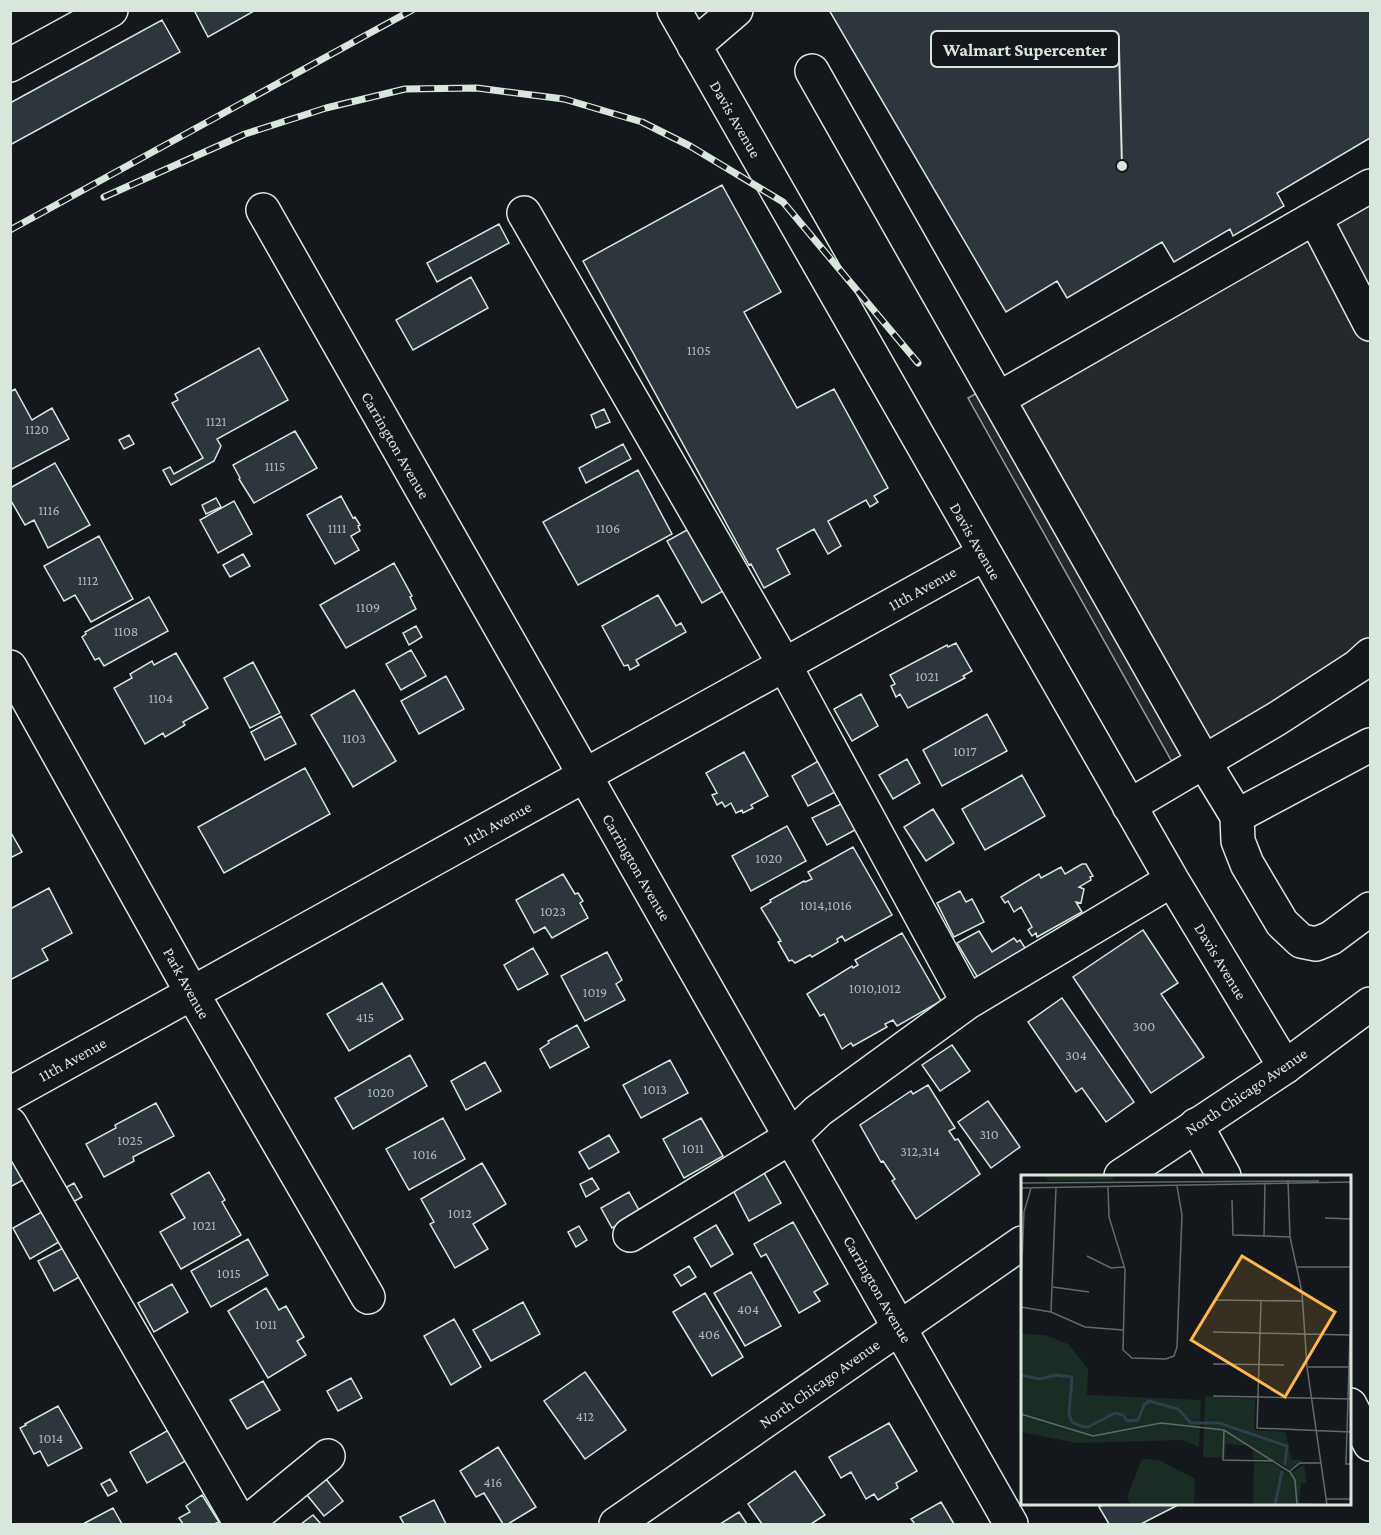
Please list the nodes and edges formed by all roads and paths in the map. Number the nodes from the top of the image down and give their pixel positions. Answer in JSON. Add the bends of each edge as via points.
{"nodes":[{"id":1,"x":111,"y":10,"type":"edge"},
{"id":2,"x":674,"y":10,"type":"edge"},
{"id":3,"x":736,"y":10,"type":"edge"},
{"id":4,"x":694,"y":46,"type":"junction"},
{"id":5,"x":13,"y":58,"type":"edge"},
{"id":6,"x":812,"y":71,"type":"dead end"},
{"id":7,"x":1371,"y":186,"type":"edge"},
{"id":8,"x":263,"y":210,"type":"dead end"},
{"id":9,"x":524,"y":213,"type":"dead end"},
{"id":10,"x":1315,"y":218,"type":"junction"},
{"id":11,"x":1371,"y":324,"type":"edge"},
{"id":12,"x":998,"y":399,"type":"junction"},
{"id":13,"x":984,"y":554,"type":"junction"},
{"id":14,"x":1371,"y":655,"type":"edge"},
{"id":15,"x":784,"y":664,"type":"junction"},
{"id":16,"x":10,"y":667,"type":"edge"},
{"id":17,"x":1371,"y":745,"type":"edge"},
{"id":18,"x":1204,"y":762,"type":"junction"},
{"id":19,"x":583,"y":774,"type":"junction"},
{"id":20,"x":1129,"y":806,"type":"junction"},
{"id":21,"x":1238,"y":816,"type":"junction"},
{"id":22,"x":1172,"y":880,"type":"junction"},
{"id":23,"x":1371,"y":909,"type":"edge"},
{"id":24,"x":192,"y":993,"type":"junction"},
{"id":25,"x":968,"y":1002,"type":"junction"},
{"id":26,"x":1371,"y":1004,"type":"edge"},
{"id":27,"x":1286,"y":1067,"type":"junction"},
{"id":28,"x":10,"y":1094,"type":"edge"},
{"id":29,"x":10,"y":1124,"type":"edge"},
{"id":30,"x":1196,"y":1125,"type":"junction"},
{"id":31,"x":791,"y":1137,"type":"junction"},
{"id":32,"x":1122,"y":1175,"type":"edge"},
{"id":33,"x":1223,"y":1175,"type":"edge"},
{"id":34,"x":630,"y":1235,"type":"dead end"},
{"id":35,"x":1021,"y":1245,"type":"edge"},
{"id":36,"x":368,"y":1297,"type":"dead end"},
{"id":37,"x":900,"y":1327,"type":"junction"},
{"id":38,"x":1351,"y":1408,"type":"edge"},
{"id":39,"x":1371,"y":1444,"type":"edge"},
{"id":40,"x":328,"y":1456,"type":"dead end"},
{"id":41,"x":1007,"y":1523,"type":"edge"},
{"id":42,"x":243,"y":1524,"type":"edge"},
{"id":43,"x":616,"y":1524,"type":"edge"}],
"edges":[{"from":1,"to":5,"type":"street"},
{"from":2,"to":4,"type":"street","name":"Davis Avenue"},
{"from":3,"to":4,"type":"street"},
{"from":4,"to":13,"type":"street","name":"Davis Avenue"},
{"from":6,"to":12,"type":"street"},
{"from":7,"to":10,"type":"street"},
{"from":8,"to":19,"type":"street","name":"Carrington Avenue"},
{"from":9,"to":15,"type":"street"},
{"from":10,"to":11,"type":"street"},
{"from":10,"to":12,"type":"street"},
{"from":12,"to":18,"type":"street"},
{"from":13,"to":15,"type":"street","name":"11th Avenue"},
{"from":13,"to":20,"type":"street","name":"Davis Avenue"},
{"from":14,"to":18,"type":"street"},
{"from":15,"to":19,"type":"street","name":"11th Avenue"},
{"from":15,"to":25,"type":"street"},
{"from":16,"to":24,"type":"street","name":"Park Avenue"},
{"from":17,"to":21,"type":"street"},
{"from":18,"to":20,"type":"street"},
{"from":18,"to":21,"type":"street"},
{"from":19,"to":24,"type":"street","name":"11th Avenue"},
{"from":19,"to":31,"type":"street","name":"Carrington Avenue"},
{"from":20,"to":22,"type":"street","name":"Davis Avenue"},
{"from":21,"to":23,"type":"street","via":[[1238,842],[1247,864],[1282,923],[1301,940],[1316,944],[1331,938]]},
{"from":22,"to":25,"type":"street"},
{"from":22,"to":27,"type":"street","name":"Davis Avenue"},
{"from":24,"to":28,"type":"street","name":"11th Avenue"},
{"from":24,"to":36,"type":"street","name":"Park Avenue"},
{"from":25,"to":31,"type":"street","via":[[818,1111]]},
{"from":26,"to":27,"type":"street","name":"North Chicago Avenue"},
{"from":27,"to":30,"type":"street","name":"North Chicago Avenue"},
{"from":29,"to":42,"type":"street"},
{"from":30,"to":32,"type":"street","name":"North Chicago Avenue"},
{"from":30,"to":33,"type":"street"},
{"from":31,"to":34,"type":"street"},
{"from":31,"to":37,"type":"street","name":"Carrington Avenue"},
{"from":35,"to":37,"type":"street","name":"North Chicago Avenue"},
{"from":37,"to":41,"type":"street","name":"Carrington Avenue"},
{"from":37,"to":43,"type":"street","name":"North Chicago Avenue"},
{"from":38,"to":39,"type":"street"},
{"from":40,"to":42,"type":"street"}]}
